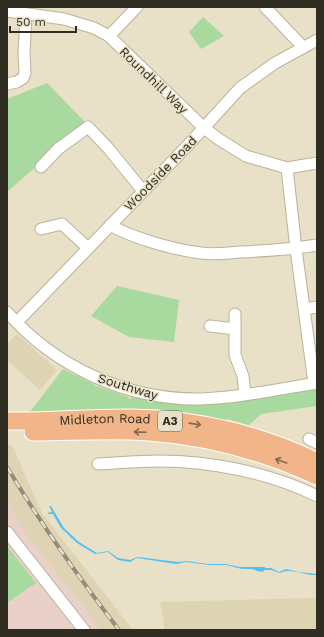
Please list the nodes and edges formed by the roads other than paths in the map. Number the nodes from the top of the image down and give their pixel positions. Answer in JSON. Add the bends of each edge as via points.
{"nodes":[{"id":1,"x":138,"y":7,"type":"edge"},
{"id":2,"x":265,"y":7,"type":"edge"},
{"id":3,"x":7,"y":11,"type":"edge"},
{"id":4,"x":26,"y":14,"type":"junction"},
{"id":5,"x":109,"y":36,"type":"junction"},
{"id":6,"x":317,"y":40,"type":"edge"},
{"id":7,"x":303,"y":47,"type":"junction"},
{"id":8,"x":7,"y":84,"type":"edge"},
{"id":9,"x":204,"y":128,"type":"junction"},
{"id":10,"x":317,"y":164,"type":"edge"},
{"id":11,"x":41,"y":167,"type":"dead end"},
{"id":12,"x":287,"y":168,"type":"junction"},
{"id":13,"x":143,"y":191,"type":"junction"},
{"id":14,"x":110,"y":225,"type":"junction"},
{"id":15,"x":41,"y":229,"type":"dead end"},
{"id":16,"x":317,"y":245,"type":"edge"},
{"id":17,"x":88,"y":248,"type":"junction"},
{"id":18,"x":296,"y":249,"type":"junction"},
{"id":19,"x":317,"y":307,"type":"edge"},
{"id":20,"x":304,"y":309,"type":"junction"},
{"id":21,"x":7,"y":312,"type":"edge"},
{"id":22,"x":235,"y":314,"type":"dead end"},
{"id":23,"x":17,"y":322,"type":"junction"},
{"id":24,"x":210,"y":326,"type":"dead end"},
{"id":25,"x":234,"y":329,"type":"junction"},
{"id":26,"x":315,"y":383,"type":"edge"},
{"id":27,"x":245,"y":394,"type":"junction"},
{"id":28,"x":12,"y":427,"type":"edge"},
{"id":29,"x":317,"y":462,"type":"edge"},
{"id":30,"x":98,"y":464,"type":"dead end"},
{"id":31,"x":317,"y":476,"type":"edge"},
{"id":32,"x":317,"y":496,"type":"edge"},
{"id":33,"x":7,"y":532,"type":"edge"},
{"id":34,"x":84,"y":630,"type":"edge"}],
"edges":[{"from":1,"to":5,"type":"street"},
{"from":2,"to":7,"type":"street"},
{"from":3,"to":4,"type":"street","name":"Roundhill Way"},
{"from":4,"to":5,"type":"street","name":"Roundhill Way","via":[[70,20]]},
{"from":4,"to":8,"type":"street","via":[[25,73],[17,82]]},
{"from":5,"to":9,"type":"street","name":"Roundhill Way"},
{"from":6,"to":7,"type":"street","name":"Woodside Road"},
{"from":7,"to":9,"type":"street","name":"Woodside Road","via":[[240,88]]},
{"from":9,"to":12,"type":"street","name":"Roundhill Way","via":[[246,156]]},
{"from":9,"to":13,"type":"street","name":"Woodside Road"},
{"from":10,"to":12,"type":"street","name":"Roundhill Way"},
{"from":11,"to":13,"type":"street","via":[[58,149],[88,127]]},
{"from":12,"to":18,"type":"street"},
{"from":13,"to":14,"type":"street","name":"Woodside Road"},
{"from":14,"to":17,"type":"street","name":"Woodside Road"},
{"from":14,"to":18,"type":"street","via":[[171,247],[201,253]]},
{"from":15,"to":17,"type":"street","via":[[62,224]]},
{"from":16,"to":18,"type":"street"},
{"from":17,"to":23,"type":"street","name":"Woodside Road"},
{"from":18,"to":20,"type":"street"},
{"from":19,"to":20,"type":"street"},
{"from":20,"to":26,"type":"street"},
{"from":21,"to":23,"type":"street","name":"Southway"},
{"from":22,"to":25,"type":"street"},
{"from":23,"to":27,"type":"street","name":"Southway","via":[[60,358],[94,376],[128,389],[187,399]]},
{"from":24,"to":25,"type":"street"},
{"from":25,"to":27,"type":"street","via":[[235,355],[243,376]]},
{"from":26,"to":27,"type":"street","name":"Southway"},
{"from":28,"to":29,"type":"highway","name":"Midleton Road","number":"A3","one_way":true,"via":[[132,418],[158,419],[230,431],[260,439]]},
{"from":31,"to":28,"type":"highway","name":"Midleton Road","number":"A3","one_way":true,"via":[[254,451],[173,435]]},
{"from":30,"to":32,"type":"street","via":[[160,461],[216,466],[253,473],[301,488]]},
{"from":33,"to":34,"type":"street"}]}
